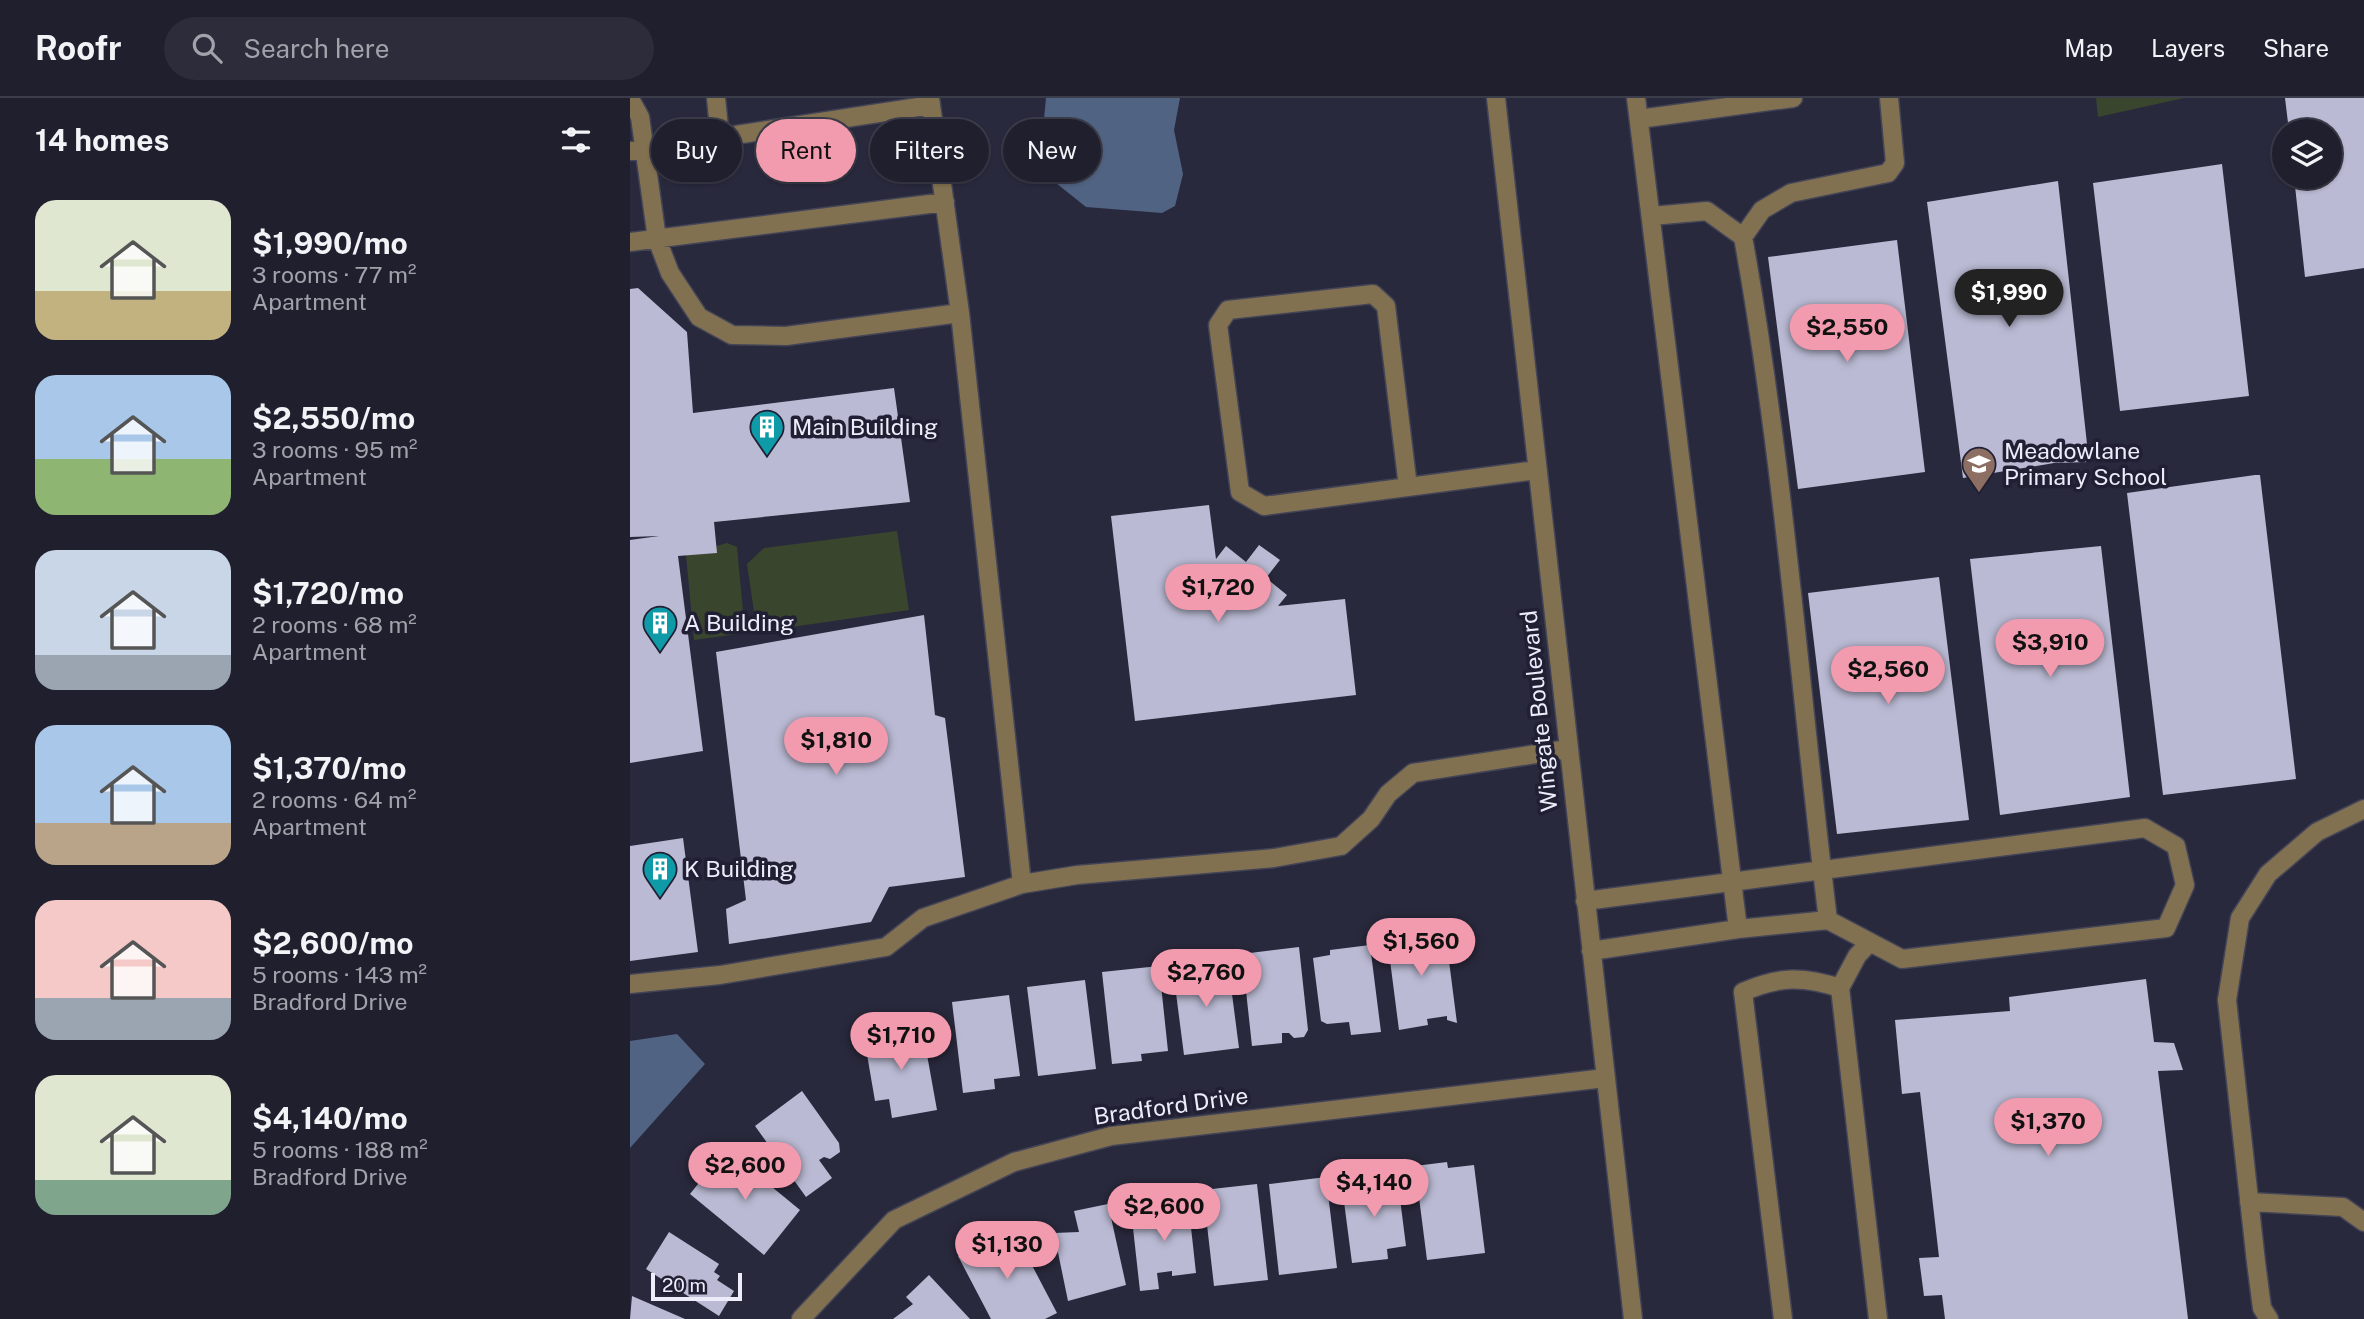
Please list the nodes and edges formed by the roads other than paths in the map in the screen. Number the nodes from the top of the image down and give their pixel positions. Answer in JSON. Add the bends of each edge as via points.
{"nodes":[{"id":1,"x":716,"y":98,"type":"edge"},
{"id":2,"x":1496,"y":98,"type":"edge"},
{"id":3,"x":1636,"y":98,"type":"edge"},
{"id":4,"x":1793,"y":98,"type":"edge"},
{"id":5,"x":1889,"y":98,"type":"edge"},
{"id":6,"x":630,"y":99,"type":"edge"},
{"id":7,"x":931,"y":102,"type":"edge"},
{"id":8,"x":718,"y":119,"type":"edge"},
{"id":9,"x":1639,"y":119,"type":"junction"},
{"id":10,"x":742,"y":134,"type":"edge"},
{"id":11,"x":637,"y":151,"type":"edge"},
{"id":12,"x":945,"y":202,"type":"junction"},
{"id":13,"x":1652,"y":216,"type":"junction"},
{"id":14,"x":1744,"y":237,"type":"junction"},
{"id":15,"x":657,"y":239,"type":"junction"},
{"id":16,"x":630,"y":242,"type":"edge"},
{"id":17,"x":960,"y":313,"type":"junction"},
{"id":18,"x":1537,"y":470,"type":"junction"},
{"id":19,"x":1408,"y":487,"type":"junction"},
{"id":20,"x":1568,"y":749,"type":"junction"},
{"id":21,"x":2364,"y":809,"type":"edge"},
{"id":22,"x":1821,"y":871,"type":"junction"},
{"id":23,"x":1732,"y":881,"type":"junction"},
{"id":24,"x":1022,"y":884,"type":"junction"},
{"id":25,"x":1585,"y":901,"type":"junction"},
{"id":26,"x":1828,"y":920,"type":"junction"},
{"id":27,"x":1738,"y":929,"type":"junction"},
{"id":28,"x":1870,"y":942,"type":"junction"},
{"id":29,"x":1591,"y":951,"type":"junction"},
{"id":30,"x":630,"y":984,"type":"edge"},
{"id":31,"x":1840,"y":988,"type":"junction"},
{"id":32,"x":1605,"y":1078,"type":"junction"},
{"id":33,"x":2249,"y":1202,"type":"junction"},
{"id":34,"x":2364,"y":1222,"type":"edge"},
{"id":35,"x":800,"y":1319,"type":"edge"},
{"id":36,"x":1633,"y":1319,"type":"edge"},
{"id":37,"x":1783,"y":1319,"type":"edge"},
{"id":38,"x":1878,"y":1319,"type":"edge"},
{"id":39,"x":2269,"y":1319,"type":"edge"}],
"edges":[{"from":1,"to":8,"type":"street"},
{"from":2,"to":18,"type":"street","name":"Wingate Boulevard"},
{"from":3,"to":9,"type":"street"},
{"from":4,"to":9,"type":"street"},
{"from":5,"to":14,"type":"street","via":[[1895,163],[1888,173],[1791,193],[1762,210]]},
{"from":6,"to":11,"type":"street","via":[[640,117]]},
{"from":7,"to":10,"type":"street"},
{"from":7,"to":12,"type":"street"},
{"from":9,"to":13,"type":"street"},
{"from":11,"to":15,"type":"street"},
{"from":12,"to":15,"type":"street"},
{"from":12,"to":17,"type":"street"},
{"from":13,"to":14,"type":"street","via":[[1707,211]]},
{"from":13,"to":23,"type":"street"},
{"from":14,"to":22,"type":"street","via":[[1785,519]]},
{"from":15,"to":16,"type":"street"},
{"from":15,"to":17,"type":"street","via":[[670,272],[699,317],[732,335],[786,337]]},
{"from":17,"to":24,"type":"street"},
{"from":18,"to":19,"type":"street"},
{"from":18,"to":20,"type":"street","name":"Wingate Boulevard"},
{"from":19,"to":19,"type":"street","via":[[1264,506],[1240,492],[1218,325],[1228,310],[1373,294],[1386,306]]},
{"from":20,"to":24,"type":"street","via":[[1413,773],[1340,846],[1274,858]]},
{"from":20,"to":25,"type":"street","name":"Wingate Boulevard"},
{"from":21,"to":33,"type":"street","via":[[2317,832],[2268,874],[2240,918],[2227,1000]]},
{"from":22,"to":23,"type":"street"},
{"from":22,"to":26,"type":"street"},
{"from":22,"to":28,"type":"street","via":[[2145,828],[2176,846],[2185,885],[2166,928],[1902,959]]},
{"from":23,"to":25,"type":"street"},
{"from":23,"to":27,"type":"street"},
{"from":24,"to":30,"type":"street","via":[[923,918],[886,947],[720,975]]},
{"from":25,"to":29,"type":"street","name":"Wingate Boulevard"},
{"from":26,"to":27,"type":"street"},
{"from":26,"to":28,"type":"street"},
{"from":27,"to":29,"type":"street"},
{"from":28,"to":31,"type":"street"},
{"from":29,"to":32,"type":"street","name":"Wingate Boulevard"},
{"from":31,"to":37,"type":"street","via":[[1810,978],[1768,981],[1743,992]]},
{"from":31,"to":38,"type":"street"},
{"from":32,"to":35,"type":"street","name":"Bradford Drive","via":[[1111,1136],[1014,1161],[894,1220]]},
{"from":32,"to":36,"type":"street","name":"Wingate Boulevard"},
{"from":33,"to":34,"type":"street","via":[[2343,1207]]},
{"from":33,"to":39,"type":"street","via":[[2262,1308]]}]}
